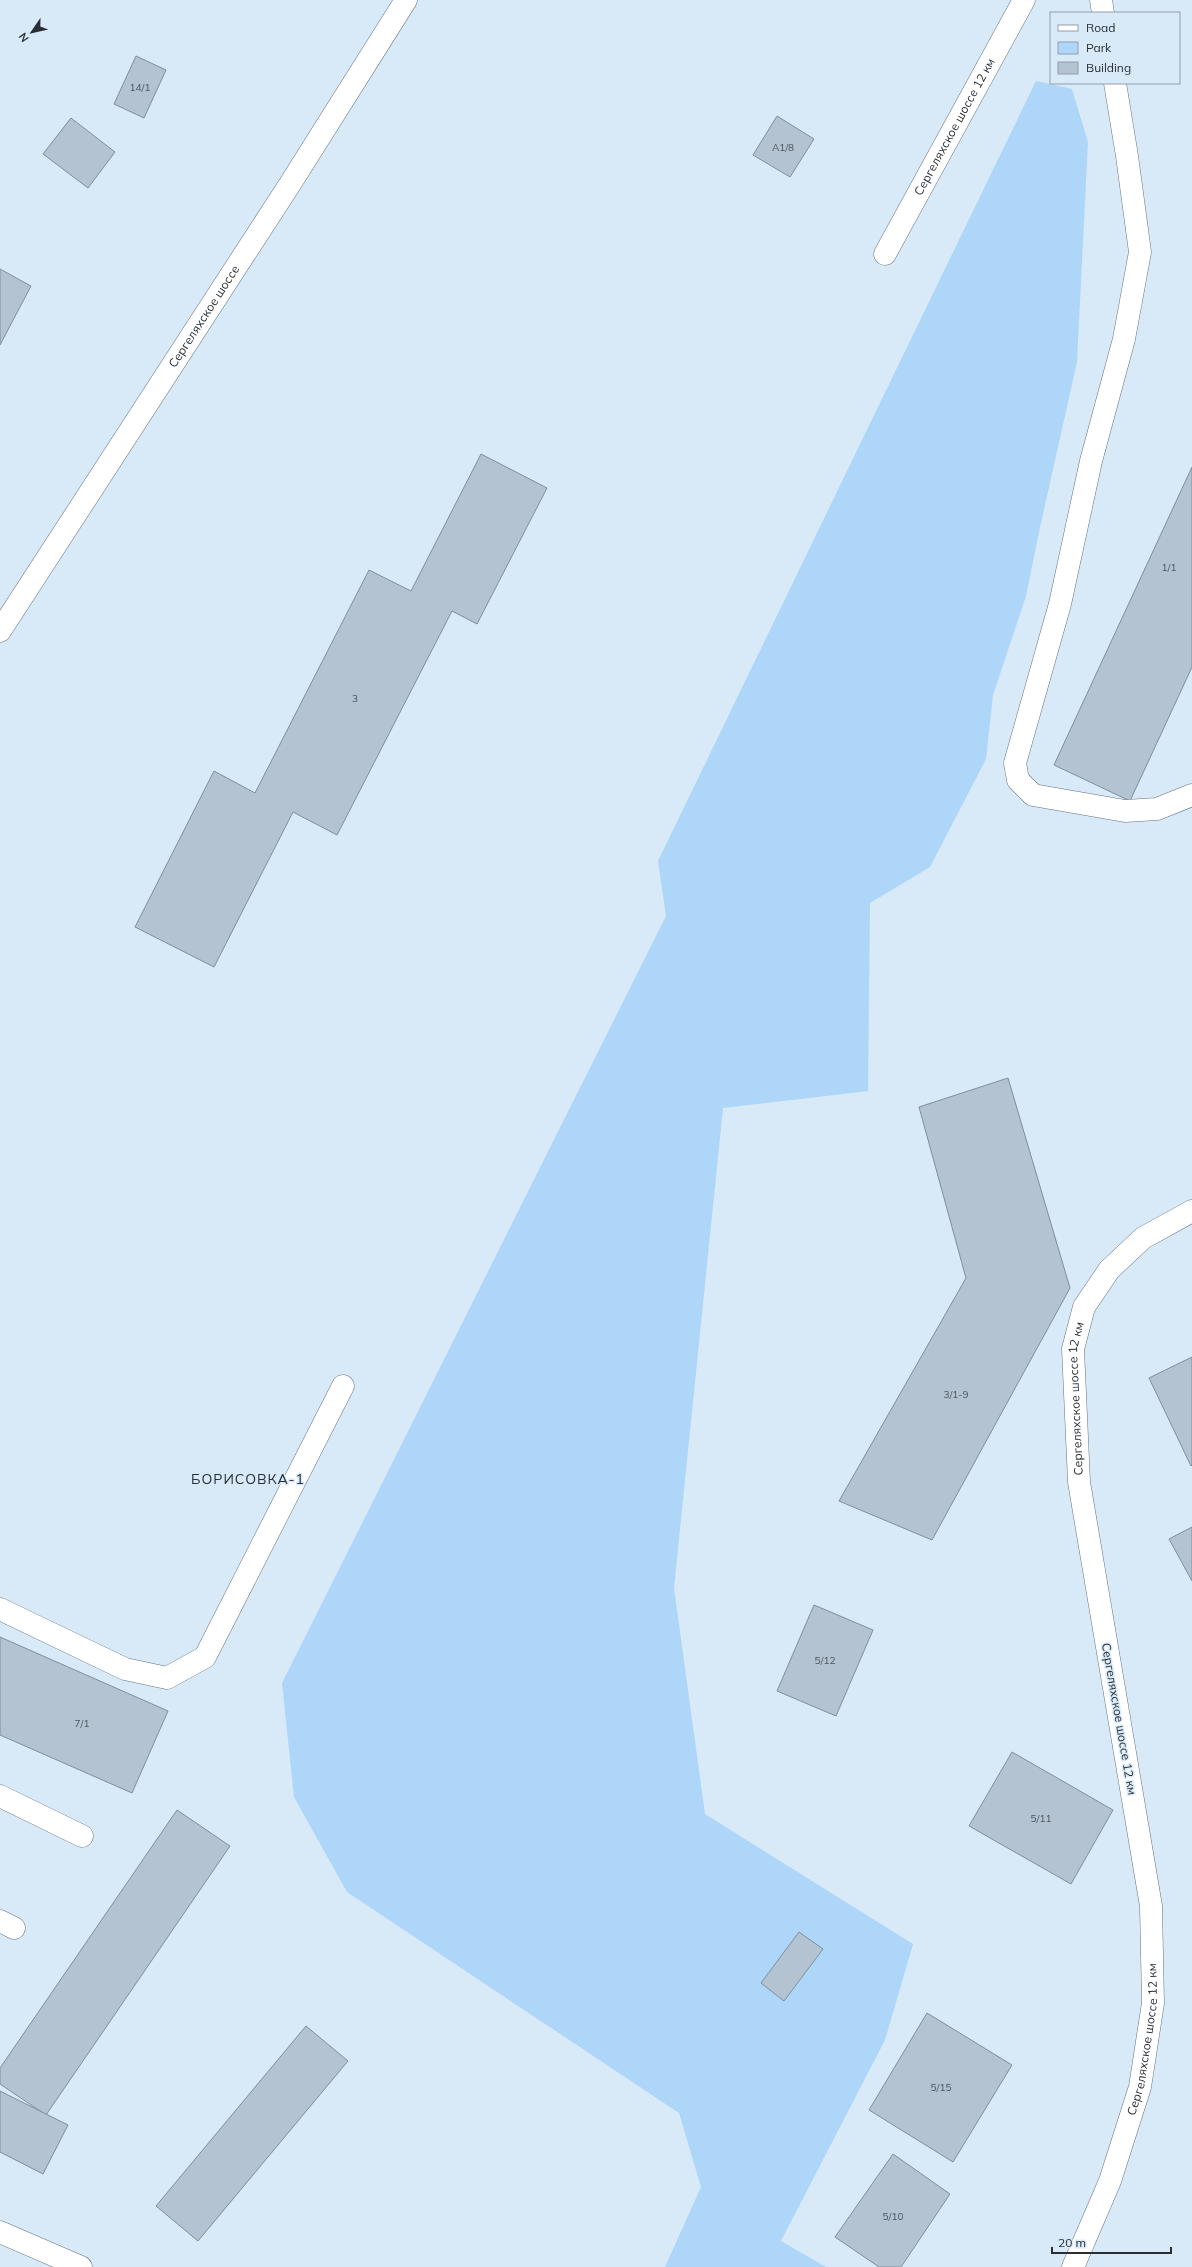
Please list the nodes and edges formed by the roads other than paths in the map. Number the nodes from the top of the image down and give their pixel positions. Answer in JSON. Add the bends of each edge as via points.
{"nodes":[{"id":1,"x":406,"y":0,"type":"edge"},
{"id":2,"x":1024,"y":0,"type":"edge"},
{"id":3,"x":1101,"y":0,"type":"edge"},
{"id":4,"x":1103,"y":12,"type":"edge"},
{"id":5,"x":1115,"y":84,"type":"edge"},
{"id":6,"x":885,"y":254,"type":"dead end"},
{"id":7,"x":0,"y":631,"type":"edge"},
{"id":8,"x":1192,"y":795,"type":"edge"},
{"id":9,"x":1192,"y":1210,"type":"edge"},
{"id":10,"x":343,"y":1386,"type":"dead end"},
{"id":11,"x":0,"y":1610,"type":"edge"},
{"id":12,"x":0,"y":1796,"type":"edge"},
{"id":13,"x":82,"y":1836,"type":"dead end"},
{"id":14,"x":0,"y":2232,"type":"edge"},
{"id":15,"x":81,"y":2267,"type":"edge"},
{"id":16,"x":1073,"y":2267,"type":"edge"}],
"edges":[{"from":1,"to":7,"type":"street","name":"Сергеляхское шоссе","via":[[286,191]]},
{"from":2,"to":6,"type":"street","name":"Сергеляхское шоссе 12 км"},
{"from":3,"to":4,"type":"street"},
{"from":5,"to":8,"type":"street","via":[[1128,156],[1140,252],[1124,340],[1091,461],[1060,604],[1015,763],[1018,780],[1033,795],[1125,811],[1157,809]]},
{"from":9,"to":16,"type":"street","name":"Сергеляхское шоссе 12 км","via":[[1144,1238],[1109,1270],[1084,1307],[1072,1349],[1079,1482],[1151,1906],[1154,2003],[1140,2087],[1110,2180]]},
{"from":10,"to":11,"type":"street","via":[[205,1656],[167,1678],[125,1669]]},
{"from":12,"to":13,"type":"street"},
{"from":14,"to":15,"type":"street"}]}
